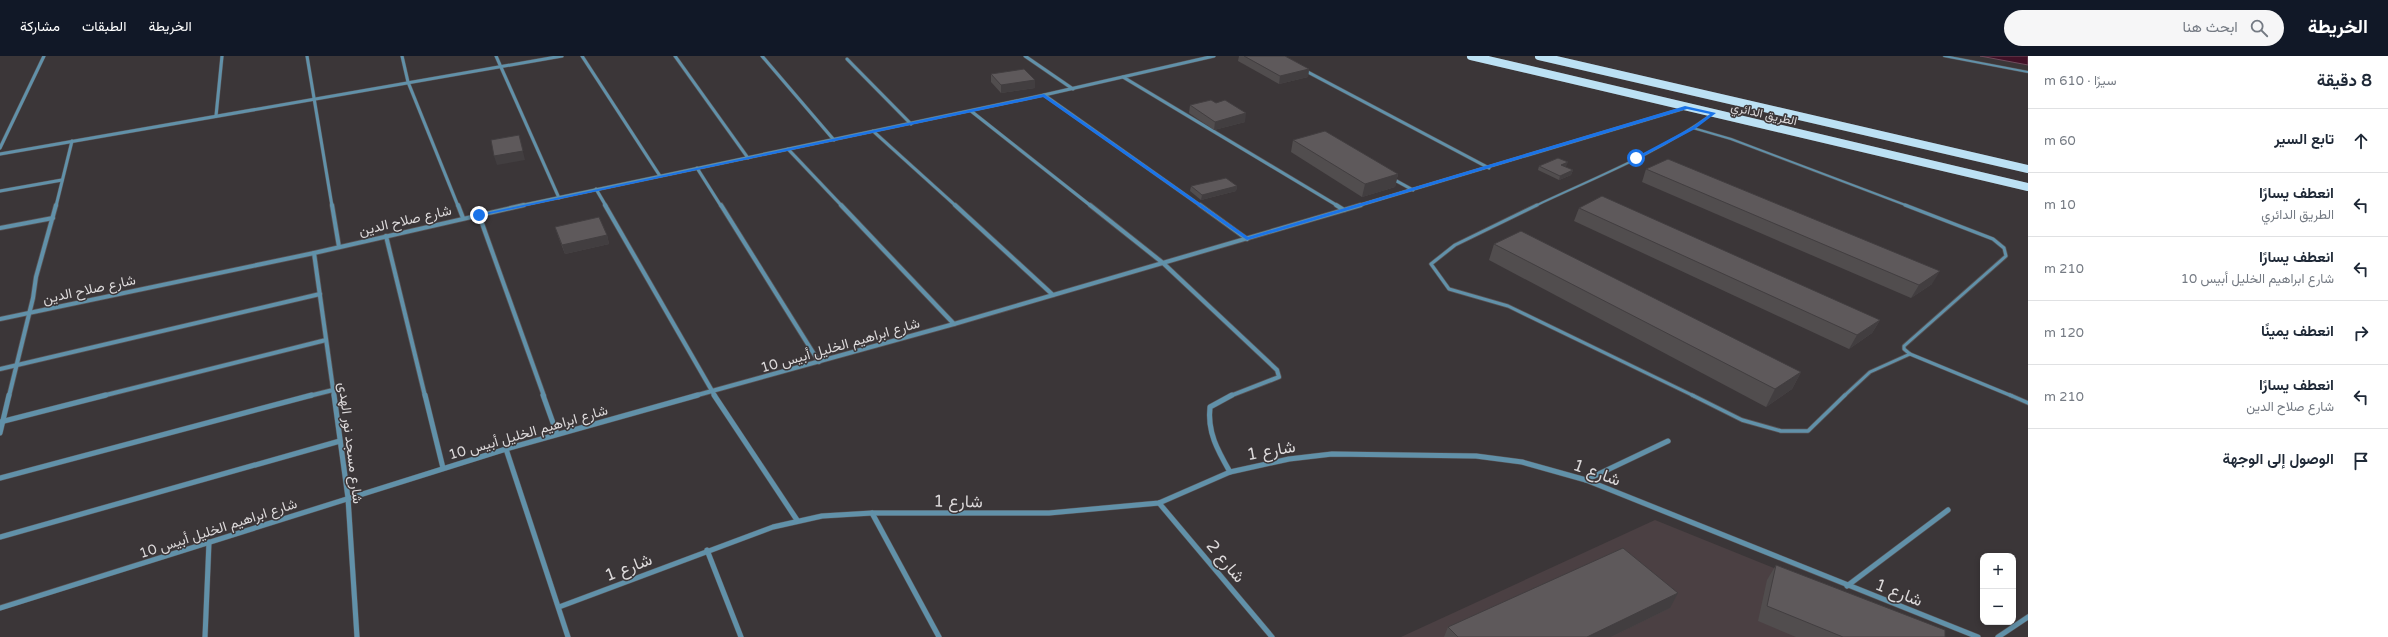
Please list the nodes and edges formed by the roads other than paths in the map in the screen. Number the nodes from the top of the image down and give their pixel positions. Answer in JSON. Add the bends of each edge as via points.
{"nodes":[{"id":1,"x":44,"y":56,"type":"edge"},
{"id":2,"x":222,"y":56,"type":"edge"},
{"id":3,"x":307,"y":56,"type":"edge"},
{"id":4,"x":402,"y":56,"type":"edge"},
{"id":5,"x":496,"y":56,"type":"edge"},
{"id":6,"x":562,"y":56,"type":"edge"},
{"id":7,"x":582,"y":56,"type":"edge"},
{"id":8,"x":675,"y":56,"type":"edge"},
{"id":9,"x":762,"y":56,"type":"edge"},
{"id":10,"x":1026,"y":56,"type":"edge"},
{"id":11,"x":1214,"y":56,"type":"edge"},
{"id":12,"x":1471,"y":56,"type":"edge"},
{"id":13,"x":1539,"y":56,"type":"edge"},
{"id":14,"x":1944,"y":56,"type":"edge"},
{"id":15,"x":847,"y":59,"type":"dead end"},
{"id":16,"x":500,"y":67,"type":"junction"},
{"id":17,"x":1297,"y":67,"type":"edge"},
{"id":18,"x":2028,"y":72,"type":"edge"},
{"id":19,"x":1123,"y":77,"type":"junction"},
{"id":20,"x":408,"y":82,"type":"junction"},
{"id":21,"x":1073,"y":89,"type":"junction"},
{"id":22,"x":1044,"y":95,"type":"junction"},
{"id":23,"x":314,"y":98,"type":"junction"},
{"id":24,"x":1687,"y":107,"type":"junction"},
{"id":25,"x":971,"y":111,"type":"junction"},
{"id":26,"x":1713,"y":113,"type":"junction"},
{"id":27,"x":216,"y":116,"type":"junction"},
{"id":28,"x":911,"y":124,"type":"junction"},
{"id":29,"x":1694,"y":128,"type":"junction"},
{"id":30,"x":873,"y":131,"type":"junction"},
{"id":31,"x":834,"y":140,"type":"junction"},
{"id":32,"x":72,"y":141,"type":"junction"},
{"id":33,"x":0,"y":148,"type":"edge"},
{"id":34,"x":788,"y":149,"type":"junction"},
{"id":35,"x":0,"y":154,"type":"edge"},
{"id":36,"x":748,"y":158,"type":"junction"},
{"id":37,"x":697,"y":168,"type":"junction"},
{"id":38,"x":1489,"y":168,"type":"junction"},
{"id":39,"x":2028,"y":169,"type":"edge"},
{"id":40,"x":1386,"y":175,"type":"edge"},
{"id":41,"x":660,"y":176,"type":"junction"},
{"id":42,"x":62,"y":180,"type":"junction"},
{"id":43,"x":2028,"y":187,"type":"edge"},
{"id":44,"x":596,"y":189,"type":"junction"},
{"id":45,"x":1413,"y":190,"type":"junction"},
{"id":46,"x":0,"y":191,"type":"edge"},
{"id":47,"x":559,"y":198,"type":"junction"},
{"id":48,"x":1344,"y":210,"type":"junction"},
{"id":49,"x":479,"y":215,"type":"junction"},
{"id":50,"x":54,"y":218,"type":"junction"},
{"id":51,"x":462,"y":218,"type":"junction"},
{"id":52,"x":0,"y":228,"type":"edge"},
{"id":53,"x":386,"y":236,"type":"junction"},
{"id":54,"x":1247,"y":239,"type":"junction"},
{"id":55,"x":339,"y":247,"type":"junction"},
{"id":56,"x":314,"y":253,"type":"junction"},
{"id":57,"x":1163,"y":263,"type":"junction"},
{"id":58,"x":320,"y":294,"type":"junction"},
{"id":59,"x":1053,"y":295,"type":"junction"},
{"id":60,"x":30,"y":312,"type":"junction"},
{"id":61,"x":0,"y":319,"type":"edge"},
{"id":62,"x":954,"y":324,"type":"junction"},
{"id":63,"x":326,"y":340,"type":"junction"},
{"id":64,"x":1910,"y":354,"type":"junction"},
{"id":65,"x":819,"y":362,"type":"junction"},
{"id":66,"x":17,"y":365,"type":"junction"},
{"id":67,"x":0,"y":369,"type":"edge"},
{"id":68,"x":333,"y":390,"type":"junction"},
{"id":69,"x":712,"y":392,"type":"junction"},
{"id":70,"x":2028,"y":403,"type":"edge"},
{"id":71,"x":1,"y":422,"type":"edge"},
{"id":72,"x":0,"y":433,"type":"edge"},
{"id":73,"x":557,"y":434,"type":"junction"},
{"id":74,"x":340,"y":441,"type":"junction"},
{"id":75,"x":1668,"y":441,"type":"dead end"},
{"id":76,"x":506,"y":449,"type":"junction"},
{"id":77,"x":443,"y":468,"type":"junction"},
{"id":78,"x":1230,"y":472,"type":"junction"},
{"id":79,"x":0,"y":478,"type":"edge"},
{"id":80,"x":1586,"y":480,"type":"junction"},
{"id":81,"x":348,"y":498,"type":"junction"},
{"id":82,"x":1159,"y":503,"type":"junction"},
{"id":83,"x":1948,"y":510,"type":"dead end"},
{"id":84,"x":872,"y":513,"type":"junction"},
{"id":85,"x":797,"y":520,"type":"junction"},
{"id":86,"x":0,"y":537,"type":"edge"},
{"id":87,"x":209,"y":542,"type":"junction"},
{"id":88,"x":707,"y":550,"type":"junction"},
{"id":89,"x":1848,"y":586,"type":"junction"},
{"id":90,"x":559,"y":607,"type":"junction"},
{"id":91,"x":0,"y":608,"type":"edge"},
{"id":92,"x":2028,"y":617,"type":"edge"},
{"id":93,"x":204,"y":637,"type":"edge"},
{"id":94,"x":357,"y":637,"type":"edge"},
{"id":95,"x":568,"y":637,"type":"edge"},
{"id":96,"x":741,"y":637,"type":"edge"},
{"id":97,"x":939,"y":637,"type":"edge"},
{"id":98,"x":1272,"y":637,"type":"edge"},
{"id":99,"x":1978,"y":637,"type":"edge"},
{"id":100,"x":1998,"y":637,"type":"edge"}],
"edges":[{"from":1,"to":33,"type":"street"},
{"from":2,"to":27,"type":"street"},
{"from":3,"to":23,"type":"street"},
{"from":4,"to":20,"type":"street"},
{"from":5,"to":16,"type":"street"},
{"from":6,"to":16,"type":"street"},
{"from":7,"to":41,"type":"street"},
{"from":8,"to":36,"type":"street"},
{"from":9,"to":31,"type":"street"},
{"from":10,"to":21,"type":"street"},
{"from":11,"to":19,"type":"street","name":"شارع صلاح الدين"},
{"from":12,"to":24,"type":"main road","name":"الطريق الدائري"},
{"from":13,"to":39,"type":"main road","name":"الطريق الدائري"},
{"from":14,"to":18,"type":"lane"},
{"from":15,"to":28,"type":"street"},
{"from":16,"to":20,"type":"street"},
{"from":16,"to":47,"type":"street"},
{"from":17,"to":38,"type":"street"},
{"from":19,"to":21,"type":"street","name":"شارع صلاح الدين"},
{"from":19,"to":48,"type":"street"},
{"from":20,"to":23,"type":"street"},
{"from":20,"to":51,"type":"street"},
{"from":21,"to":22,"type":"street","name":"شارع صلاح الدين"},
{"from":22,"to":25,"type":"street","name":"شارع صلاح الدين"},
{"from":22,"to":54,"type":"street"},
{"from":23,"to":27,"type":"street"},
{"from":23,"to":55,"type":"street"},
{"from":24,"to":26,"type":"main road","name":"الطريق الدائري"},
{"from":24,"to":38,"type":"street","name":"شارع ابراهيم الخليل أبيس 10"},
{"from":25,"to":28,"type":"street","name":"شارع صلاح الدين"},
{"from":25,"to":57,"type":"street"},
{"from":26,"to":29,"type":"lane"},
{"from":26,"to":43,"type":"main road","name":"الطريق الدائري"},
{"from":27,"to":32,"type":"street"},
{"from":28,"to":30,"type":"street","name":"شارع صلاح الدين"},
{"from":29,"to":64,"type":"lane","via":[[1731,139],[1993,239],[2004,248],[2006,256],[1904,346]]},
{"from":29,"to":64,"type":"lane","via":[[1455,246],[1431,264],[1449,289],[1508,306],[1742,420],[1781,431],[1808,431],[1870,372]]},
{"from":30,"to":31,"type":"street","name":"شارع صلاح الدين"},
{"from":30,"to":59,"type":"street"},
{"from":31,"to":34,"type":"street","name":"شارع صلاح الدين"},
{"from":32,"to":35,"type":"street"},
{"from":32,"to":42,"type":"street"},
{"from":34,"to":36,"type":"street","name":"شارع صلاح الدين"},
{"from":34,"to":62,"type":"street"},
{"from":36,"to":37,"type":"street","name":"شارع صلاح الدين"},
{"from":37,"to":41,"type":"street","name":"شارع صلاح الدين"},
{"from":37,"to":65,"type":"street"},
{"from":38,"to":45,"type":"street","name":"شارع ابراهيم الخليل أبيس 10"},
{"from":40,"to":45,"type":"street"},
{"from":41,"to":44,"type":"street","name":"شارع صلاح الدين"},
{"from":42,"to":46,"type":"street"},
{"from":42,"to":50,"type":"street"},
{"from":44,"to":47,"type":"street","name":"شارع صلاح الدين"},
{"from":44,"to":69,"type":"street"},
{"from":45,"to":48,"type":"street","name":"شارع ابراهيم الخليل أبيس 10"},
{"from":47,"to":49,"type":"street","name":"شارع صلاح الدين"},
{"from":48,"to":54,"type":"street","name":"شارع ابراهيم الخليل أبيس 10"},
{"from":49,"to":51,"type":"street","name":"شارع صلاح الدين"},
{"from":49,"to":73,"type":"street"},
{"from":50,"to":52,"type":"street"},
{"from":50,"to":60,"type":"street","via":[[36,277]]},
{"from":51,"to":53,"type":"street","name":"شارع صلاح الدين"},
{"from":53,"to":55,"type":"street","name":"شارع صلاح الدين"},
{"from":53,"to":77,"type":"street"},
{"from":54,"to":57,"type":"street","name":"شارع ابراهيم الخليل أبيس 10"},
{"from":55,"to":56,"type":"street","name":"شارع صلاح الدين"},
{"from":56,"to":58,"type":"street","name":"شارع مسجد نور الهدى"},
{"from":56,"to":60,"type":"street","name":"شارع صلاح الدين"},
{"from":57,"to":59,"type":"street","name":"شارع ابراهيم الخليل أبيس 10"},
{"from":57,"to":78,"type":"street","via":[[1277,370],[1279,377],[1272,381],[1220,400],[1210,407],[1208,417],[1213,441]]},
{"from":58,"to":63,"type":"street","name":"شارع مسجد نور الهدى"},
{"from":58,"to":66,"type":"street"},
{"from":59,"to":62,"type":"street","name":"شارع ابراهيم الخليل أبيس 10"},
{"from":60,"to":61,"type":"street","name":"شارع صلاح الدين"},
{"from":60,"to":66,"type":"street"},
{"from":62,"to":65,"type":"street","name":"شارع ابراهيم الخليل أبيس 10"},
{"from":63,"to":68,"type":"street","name":"شارع مسجد نور الهدى"},
{"from":63,"to":71,"type":"street"},
{"from":64,"to":70,"type":"lane"},
{"from":65,"to":69,"type":"street","name":"شارع ابراهيم الخليل أبيس 10"},
{"from":66,"to":67,"type":"street"},
{"from":66,"to":71,"type":"street"},
{"from":68,"to":74,"type":"street","name":"شارع مسجد نور الهدى"},
{"from":68,"to":79,"type":"street"},
{"from":69,"to":73,"type":"street","name":"شارع ابراهيم الخليل أبيس 10"},
{"from":69,"to":85,"type":"street"},
{"from":71,"to":72,"type":"street"},
{"from":73,"to":76,"type":"street","name":"شارع ابراهيم الخليل أبيس 10"},
{"from":74,"to":81,"type":"street","name":"شارع مسجد نور الهدى"},
{"from":74,"to":86,"type":"street"},
{"from":75,"to":80,"type":"street"},
{"from":76,"to":77,"type":"street","name":"شارع ابراهيم الخليل أبيس 10"},
{"from":76,"to":90,"type":"street"},
{"from":77,"to":81,"type":"street","name":"شارع ابراهيم الخليل أبيس 10"},
{"from":78,"to":80,"type":"street","name":"شارع 1","via":[[1289,459],[1332,454],[1424,454],[1476,456],[1522,462]]},
{"from":78,"to":82,"type":"street","name":"شارع 1"},
{"from":80,"to":89,"type":"street","name":"شارع 1"},
{"from":81,"to":87,"type":"street","name":"شارع ابراهيم الخليل أبيس 10"},
{"from":81,"to":94,"type":"street","name":"شارع مسجد نور الهدى"},
{"from":82,"to":84,"type":"street","name":"شارع 1","via":[[1049,513]]},
{"from":82,"to":98,"type":"street","name":"شارع 2"},
{"from":83,"to":89,"type":"street"},
{"from":84,"to":85,"type":"street","name":"شارع 1"},
{"from":84,"to":97,"type":"street"},
{"from":85,"to":88,"type":"street","name":"شارع 1"},
{"from":87,"to":91,"type":"street","name":"شارع ابراهيم الخليل أبيس 10"},
{"from":87,"to":93,"type":"street"},
{"from":88,"to":90,"type":"street","name":"شارع 1"},
{"from":88,"to":96,"type":"street"},
{"from":89,"to":99,"type":"street","name":"شارع 1"},
{"from":90,"to":95,"type":"street"},
{"from":92,"to":100,"type":"street"}]}
